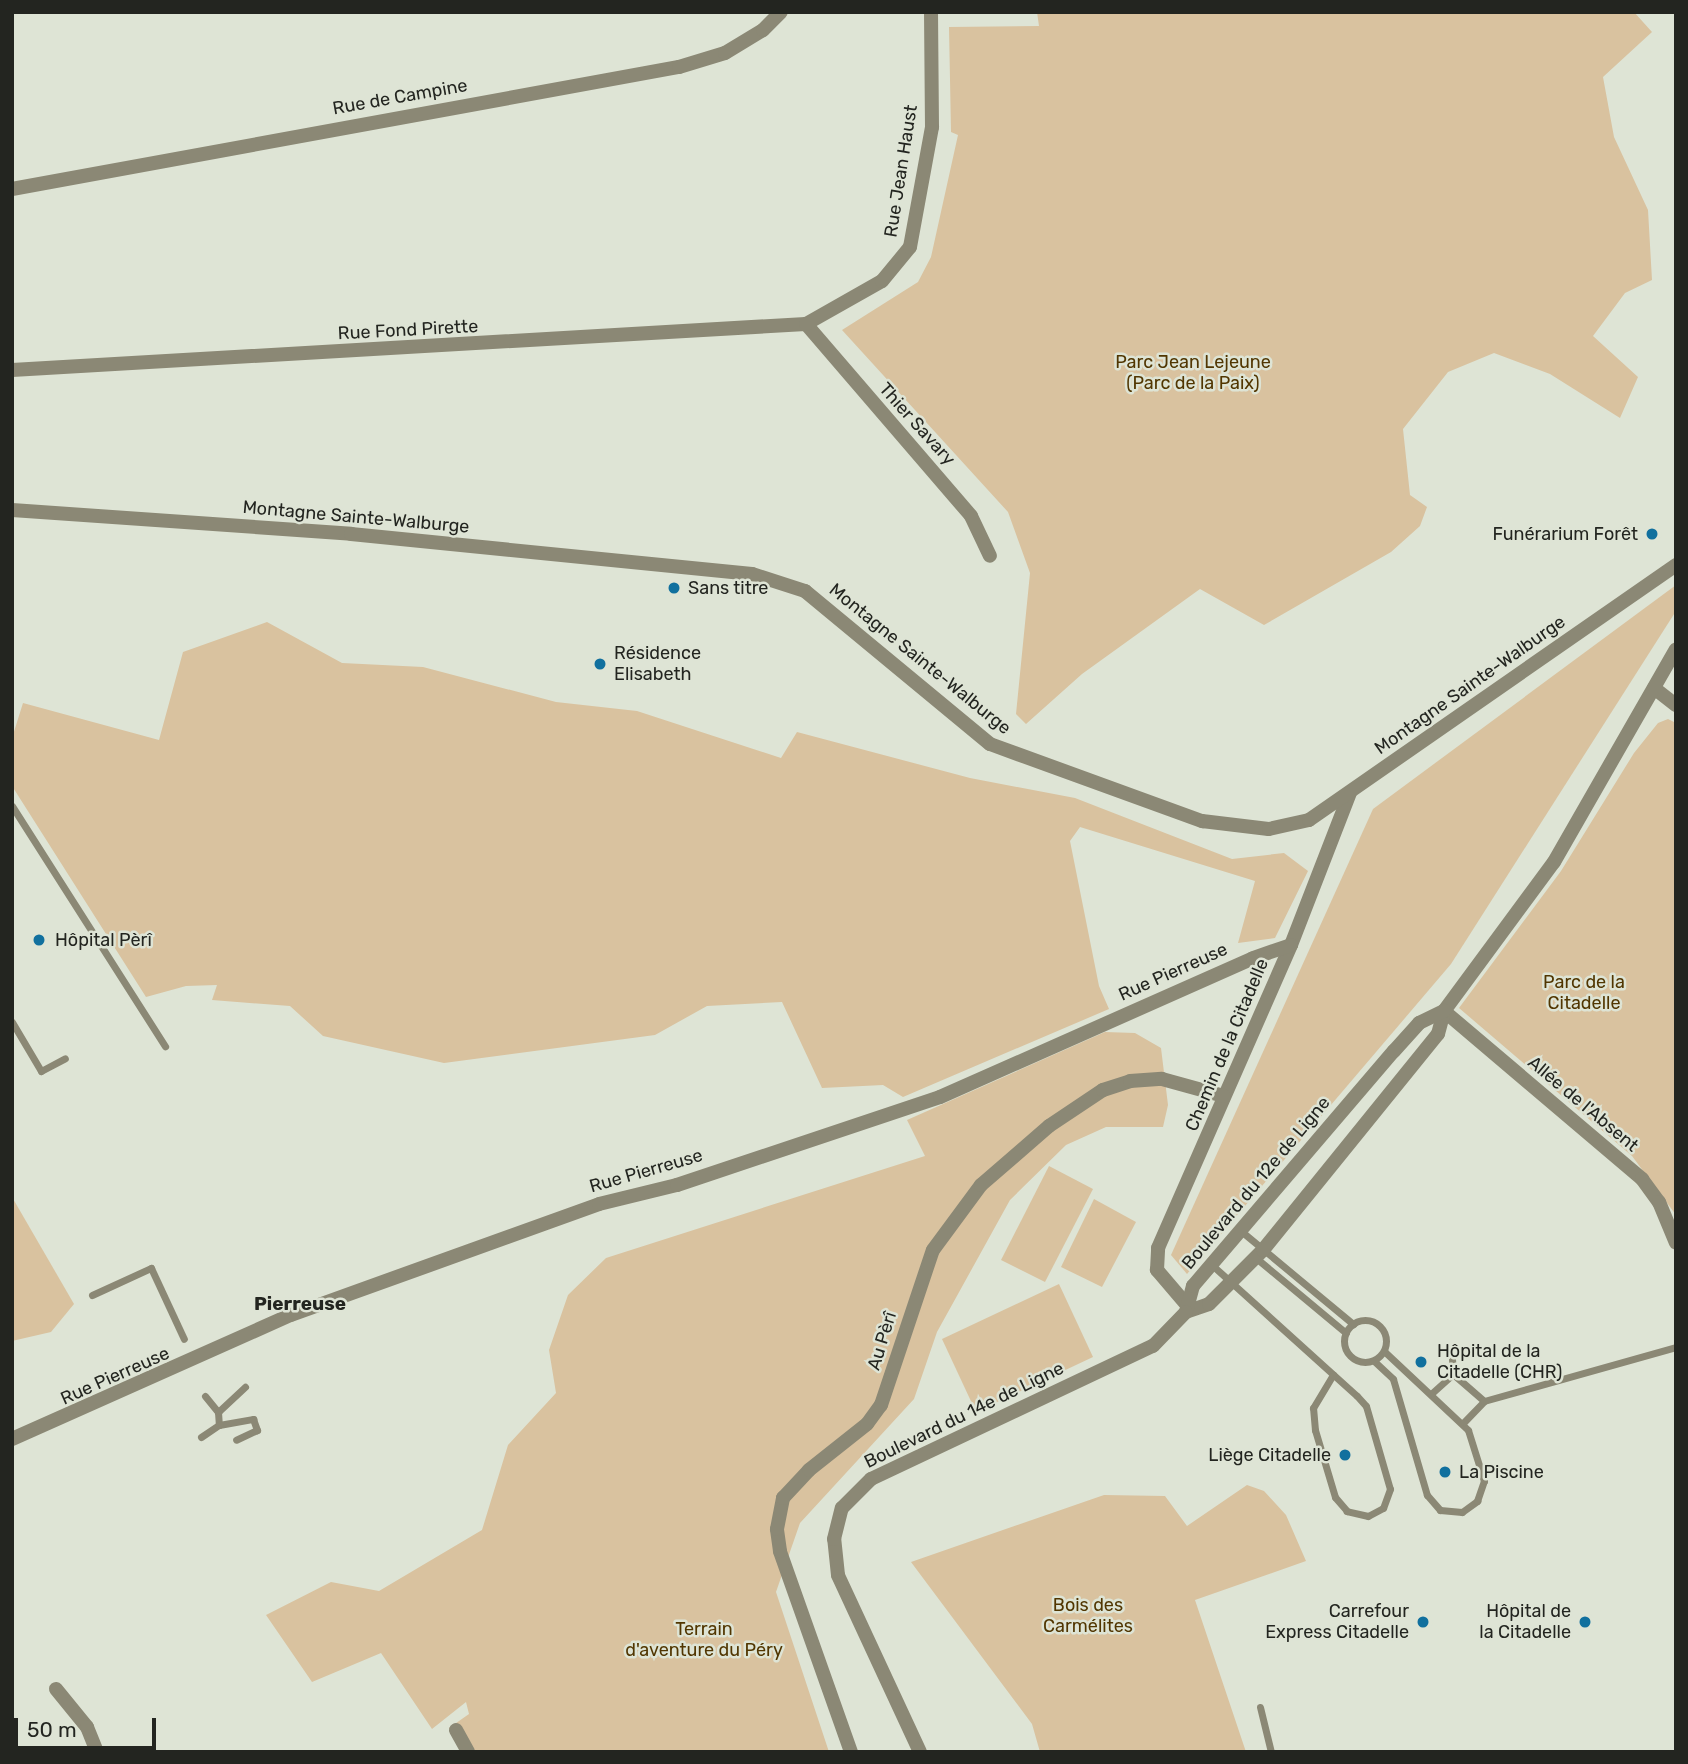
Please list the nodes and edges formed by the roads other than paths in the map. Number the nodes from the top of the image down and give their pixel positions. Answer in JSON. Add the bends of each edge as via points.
{"nodes":[{"id":1,"x":781,"y":12,"type":"edge"},
{"id":2,"x":931,"y":12,"type":"edge"},
{"id":3,"x":12,"y":189,"type":"edge"},
{"id":4,"x":806,"y":324,"type":"junction"},
{"id":5,"x":12,"y":370,"type":"edge"},
{"id":6,"x":12,"y":510,"type":"edge"},
{"id":7,"x":990,"y":555,"type":"dead end"},
{"id":8,"x":1676,"y":565,"type":"edge"},
{"id":9,"x":1676,"y":649,"type":"edge"},
{"id":10,"x":1654,"y":688,"type":"junction"},
{"id":11,"x":1676,"y":705,"type":"edge"},
{"id":12,"x":1350,"y":793,"type":"junction"},
{"id":13,"x":12,"y":806,"type":"edge"},
{"id":14,"x":1292,"y":945,"type":"junction"},
{"id":15,"x":1444,"y":1011,"type":"junction"},
{"id":16,"x":12,"y":1022,"type":"edge"},
{"id":17,"x":165,"y":1046,"type":"dead end"},
{"id":18,"x":65,"y":1058,"type":"dead end"},
{"id":19,"x":1224,"y":1096,"type":"junction"},
{"id":20,"x":1240,"y":1230,"type":"junction"},
{"id":21,"x":1676,"y":1243,"type":"edge"},
{"id":22,"x":1259,"y":1254,"type":"junction"},
{"id":23,"x":1212,"y":1265,"type":"junction"},
{"id":24,"x":1231,"y":1283,"type":"junction"},
{"id":25,"x":92,"y":1295,"type":"dead end"},
{"id":26,"x":1186,"y":1308,"type":"junction"},
{"id":27,"x":1353,"y":1324,"type":"junction"},
{"id":28,"x":1346,"y":1333,"type":"junction"},
{"id":29,"x":184,"y":1339,"type":"dead end"},
{"id":30,"x":1676,"y":1347,"type":"edge"},
{"id":31,"x":1384,"y":1351,"type":"junction"},
{"id":32,"x":1452,"y":1359,"type":"dead end"},
{"id":33,"x":1374,"y":1361,"type":"junction"},
{"id":34,"x":1453,"y":1374,"type":"junction"},
{"id":35,"x":1333,"y":1375,"type":"junction"},
{"id":36,"x":245,"y":1387,"type":"dead end"},
{"id":37,"x":1432,"y":1393,"type":"junction"},
{"id":38,"x":205,"y":1396,"type":"dead end"},
{"id":39,"x":1484,"y":1401,"type":"junction"},
{"id":40,"x":218,"y":1412,"type":"junction"},
{"id":41,"x":1464,"y":1422,"type":"junction"},
{"id":42,"x":219,"y":1425,"type":"junction"},
{"id":43,"x":201,"y":1437,"type":"dead end"},
{"id":44,"x":12,"y":1439,"type":"edge"},
{"id":45,"x":236,"y":1440,"type":"dead end"},
{"id":46,"x":56,"y":1689,"type":"dead end"},
{"id":47,"x":1260,"y":1707,"type":"dead end"},
{"id":48,"x":456,"y":1730,"type":"dead end"},
{"id":49,"x":97,"y":1752,"type":"edge"},
{"id":50,"x":468,"y":1752,"type":"edge"},
{"id":51,"x":851,"y":1752,"type":"edge"},
{"id":52,"x":920,"y":1752,"type":"edge"},
{"id":53,"x":1271,"y":1752,"type":"edge"}],
"edges":[{"from":1,"to":3,"type":"street","name":"Rue de Campine","via":[[763,30],[724,53],[679,67]]},
{"from":2,"to":4,"type":"street","name":"Rue Jean Haust","via":[[932,127],[910,247],[882,281]]},
{"from":4,"to":5,"type":"street","name":"Rue Fond Pirette"},
{"from":4,"to":7,"type":"street","name":"Thier Savary","via":[[971,516]]},
{"from":6,"to":12,"type":"street","name":"Montagne Sainte-Walburge","via":[[351,534],[752,574],[805,591],[990,744],[1087,782],[1202,821],[1269,829],[1309,820]]},
{"from":8,"to":12,"type":"street","name":"Montagne Sainte-Walburge"},
{"from":9,"to":10,"type":"street","name":"Boulevard du 12e de Ligne"},
{"from":10,"to":11,"type":"street"},
{"from":10,"to":15,"type":"street","name":"Boulevard du 12e de Ligne","via":[[1554,862]]},
{"from":12,"to":14,"type":"street","name":"Chemin de la Citadelle"},
{"from":13,"to":17,"type":"lane"},
{"from":14,"to":19,"type":"street","name":"Chemin de la Citadelle"},
{"from":14,"to":44,"type":"street","name":"Rue Pierreuse","via":[[1253,958],[940,1097],[447,1256],[291,1315]]},
{"from":15,"to":20,"type":"street","name":"Boulevard du 12e de Ligne","via":[[1419,1023]]},
{"from":15,"to":21,"type":"street","name":"Allée de l'Absent","via":[[1642,1179],[1660,1202]]},
{"from":15,"to":22,"type":"street","name":"Boulevard du 12e de Ligne","via":[[1438,1034]]},
{"from":16,"to":18,"type":"lane","via":[[41,1072]]},
{"from":19,"to":26,"type":"street","name":"Chemin de la Citadelle","via":[[1158,1248],[1157,1270]]},
{"from":19,"to":51,"type":"street","name":"Au Pèrî","via":[[1162,1079],[1130,1081],[1103,1090],[1049,1126],[981,1185],[963,1203],[930,1257],[881,1405],[867,1424],[809,1470],[783,1498],[777,1530],[780,1551]]},
{"from":20,"to":22,"type":"lane"},
{"from":20,"to":23,"type":"street","name":"Boulevard du 12e de Ligne"},
{"from":22,"to":24,"type":"street","name":"Boulevard du 12e de Ligne"},
{"from":22,"to":27,"type":"lane"},
{"from":22,"to":28,"type":"lane"},
{"from":23,"to":24,"type":"lane"},
{"from":23,"to":26,"type":"street","name":"Boulevard du 12e de Ligne"},
{"from":24,"to":26,"type":"street","name":"Boulevard du 12e de Ligne","via":[[1203,1308]]},
{"from":24,"to":35,"type":"lane"},
{"from":25,"to":29,"type":"lane","via":[[151,1268]]},
{"from":26,"to":52,"type":"street","name":"Boulevard du 14e de Ligne","via":[[1153,1346],[871,1479],[842,1508],[834,1539],[838,1576]]},
{"from":27,"to":28,"type":"lane"},
{"from":27,"to":31,"type":"lane","via":[[1369,1321],[1378,1325],[1386,1338]]},
{"from":28,"to":33,"type":"lane","via":[[1350,1356]]},
{"from":30,"to":39,"type":"lane"},
{"from":31,"to":33,"type":"lane"},
{"from":31,"to":37,"type":"lane"},
{"from":32,"to":34,"type":"lane"},
{"from":33,"to":41,"type":"lane","via":[[1393,1379],[1427,1495],[1440,1510],[1462,1512],[1477,1501],[1484,1481]]},
{"from":34,"to":37,"type":"lane"},
{"from":34,"to":39,"type":"lane"},
{"from":35,"to":35,"type":"lane","via":[[1366,1406],[1390,1489],[1383,1508],[1368,1516],[1348,1511],[1335,1497],[1315,1430],[1313,1408]]},
{"from":36,"to":40,"type":"lane"},
{"from":37,"to":41,"type":"lane"},
{"from":38,"to":40,"type":"lane"},
{"from":39,"to":41,"type":"lane"},
{"from":40,"to":42,"type":"lane"},
{"from":42,"to":43,"type":"lane"},
{"from":42,"to":45,"type":"lane","via":[[253,1419],[257,1430]]},
{"from":46,"to":49,"type":"street","via":[[86,1727]]},
{"from":47,"to":53,"type":"lane"},
{"from":48,"to":50,"type":"street"}]}
